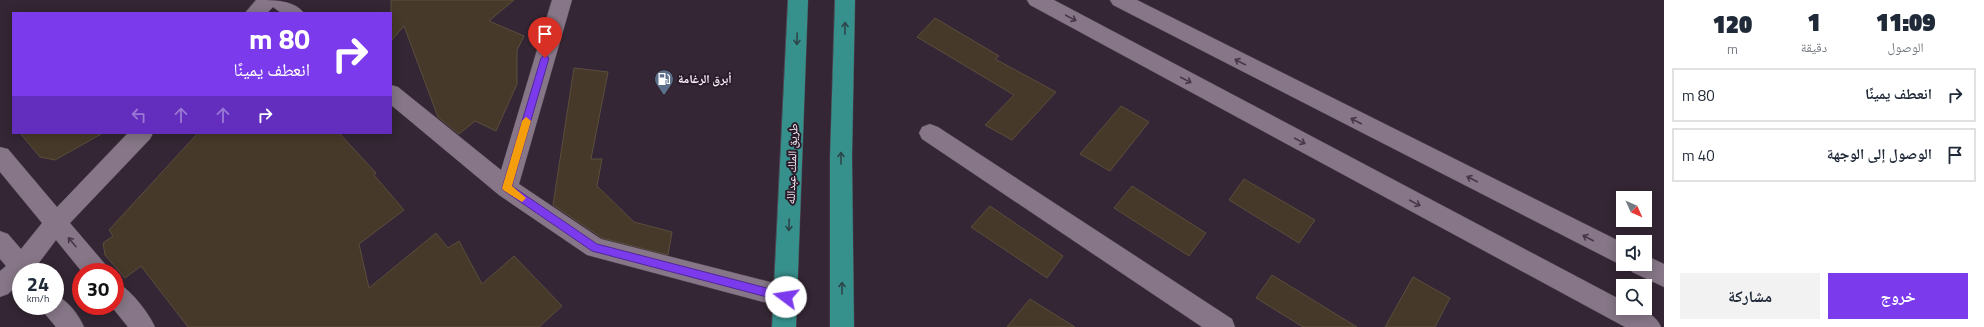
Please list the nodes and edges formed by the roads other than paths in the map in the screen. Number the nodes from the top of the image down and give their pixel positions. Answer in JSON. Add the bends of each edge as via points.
{"nodes":[{"id":1,"x":268,"y":0,"type":"edge"},
{"id":2,"x":278,"y":0,"type":"edge"},
{"id":3,"x":562,"y":0,"type":"edge"},
{"id":4,"x":798,"y":0,"type":"edge"},
{"id":5,"x":845,"y":0,"type":"edge"},
{"id":6,"x":1037,"y":0,"type":"edge"},
{"id":7,"x":1120,"y":0,"type":"edge"},
{"id":8,"x":257,"y":12,"type":"edge"},
{"id":9,"x":293,"y":12,"type":"edge"},
{"id":10,"x":392,"y":94,"type":"edge"},
{"id":11,"x":930,"y":133,"type":"dead end"},
{"id":12,"x":141,"y":134,"type":"edge"},
{"id":13,"x":0,"y":156,"type":"edge"},
{"id":14,"x":506,"y":188,"type":"junction"},
{"id":15,"x":56,"y":224,"type":"junction"},
{"id":16,"x":0,"y":241,"type":"edge"},
{"id":17,"x":1616,"y":251,"type":"edge"},
{"id":18,"x":17,"y":263,"type":"edge"},
{"id":19,"x":28,"y":263,"type":"edge"},
{"id":20,"x":89,"y":263,"type":"edge"},
{"id":21,"x":1652,"y":270,"type":"edge"},
{"id":22,"x":1664,"y":276,"type":"edge"},
{"id":23,"x":12,"y":278,"type":"edge"},
{"id":24,"x":0,"y":286,"type":"edge"},
{"id":25,"x":786,"y":297,"type":"junction"},
{"id":26,"x":124,"y":305,"type":"edge"},
{"id":27,"x":62,"y":315,"type":"edge"},
{"id":28,"x":72,"y":327,"type":"edge"},
{"id":29,"x":143,"y":327,"type":"edge"},
{"id":30,"x":784,"y":327,"type":"edge"},
{"id":31,"x":842,"y":327,"type":"edge"},
{"id":32,"x":1223,"y":327,"type":"edge"},
{"id":33,"x":1649,"y":327,"type":"edge"}],
"edges":[{"from":1,"to":8,"type":"street"},
{"from":2,"to":9,"type":"street"},
{"from":3,"to":14,"type":"street"},
{"from":4,"to":25,"type":"highway","name":"طريق الملك عبدالله","one_way":true},
{"from":31,"to":5,"type":"highway","one_way":true,"via":[[841,157]]},
{"from":6,"to":33,"type":"street","one_way":true},
{"from":17,"to":7,"type":"street","one_way":true},
{"from":10,"to":14,"type":"street"},
{"from":11,"to":32,"type":"street"},
{"from":12,"to":15,"type":"street"},
{"from":13,"to":15,"type":"street"},
{"from":14,"to":25,"type":"street","via":[[595,248]]},
{"from":15,"to":19,"type":"street"},
{"from":20,"to":15,"type":"street","one_way":true},
{"from":16,"to":18,"type":"street"},
{"from":21,"to":22,"type":"street"},
{"from":23,"to":24,"type":"street"},
{"from":25,"to":30,"type":"highway","name":"طريق الملك عبدالله"},
{"from":26,"to":29,"type":"street"},
{"from":27,"to":28,"type":"street"}]}
